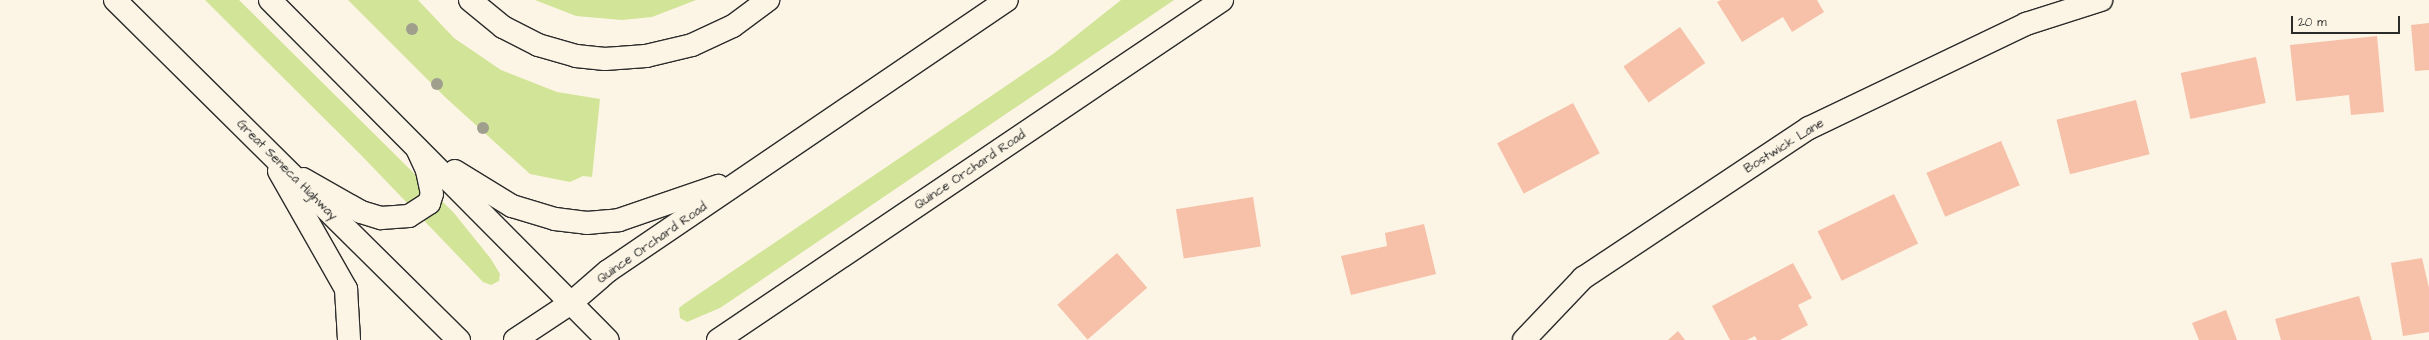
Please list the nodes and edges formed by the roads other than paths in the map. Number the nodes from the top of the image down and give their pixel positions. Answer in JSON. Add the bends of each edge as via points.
{"nodes":[{"id":1,"x":115,"y":0,"type":"edge"},
{"id":2,"x":270,"y":0,"type":"edge"},
{"id":3,"x":470,"y":0,"type":"edge"},
{"id":4,"x":768,"y":0,"type":"edge"},
{"id":5,"x":1007,"y":0,"type":"edge"},
{"id":6,"x":1222,"y":0,"type":"edge"},
{"id":7,"x":2101,"y":0,"type":"edge"},
{"id":8,"x":412,"y":139,"type":"junction"},
{"id":9,"x":265,"y":148,"type":"junction"},
{"id":10,"x":284,"y":166,"type":"junction"},
{"id":11,"x":757,"y":170,"type":"junction"},
{"id":12,"x":571,"y":303,"type":"junction"},
{"id":13,"x":349,"y":340,"type":"edge"},
{"id":14,"x":459,"y":340,"type":"edge"},
{"id":15,"x":515,"y":340,"type":"edge"},
{"id":16,"x":608,"y":340,"type":"edge"},
{"id":17,"x":718,"y":340,"type":"edge"},
{"id":18,"x":1524,"y":340,"type":"edge"}],
"edges":[{"from":1,"to":9,"type":"main road","name":"Great Seneca Highway"},
{"from":2,"to":8,"type":"main road"},
{"from":3,"to":4,"type":"main road","via":[[503,28],[538,45],[576,56],[605,59],[646,56],[692,45],[733,26]]},
{"from":5,"to":11,"type":"main road","name":"Quince Orchard Road"},
{"from":6,"to":17,"type":"main road","name":"Quince Orchard Road"},
{"from":7,"to":18,"type":"main road","name":"Bostwick Lane","via":[[2026,24],[1809,128],[1583,278]]},
{"from":8,"to":10,"type":"main road","via":[[427,170],[432,194],[420,212],[409,216],[381,218],[361,212],[334,199]]},
{"from":8,"to":11,"type":"main road","via":[[470,182],[512,206],[555,219],[587,223],[619,220],[680,201]]},
{"from":8,"to":12,"type":"main road"},
{"from":9,"to":10,"type":"main road","name":"Great Seneca Highway"},
{"from":9,"to":13,"type":"main road","via":[[346,289]]},
{"from":10,"to":14,"type":"main road","name":"Great Seneca Highway"},
{"from":11,"to":12,"type":"main road","name":"Quince Orchard Road","via":[[608,271]]},
{"from":12,"to":15,"type":"main road","name":"Quince Orchard Road"},
{"from":12,"to":16,"type":"main road"}]}
